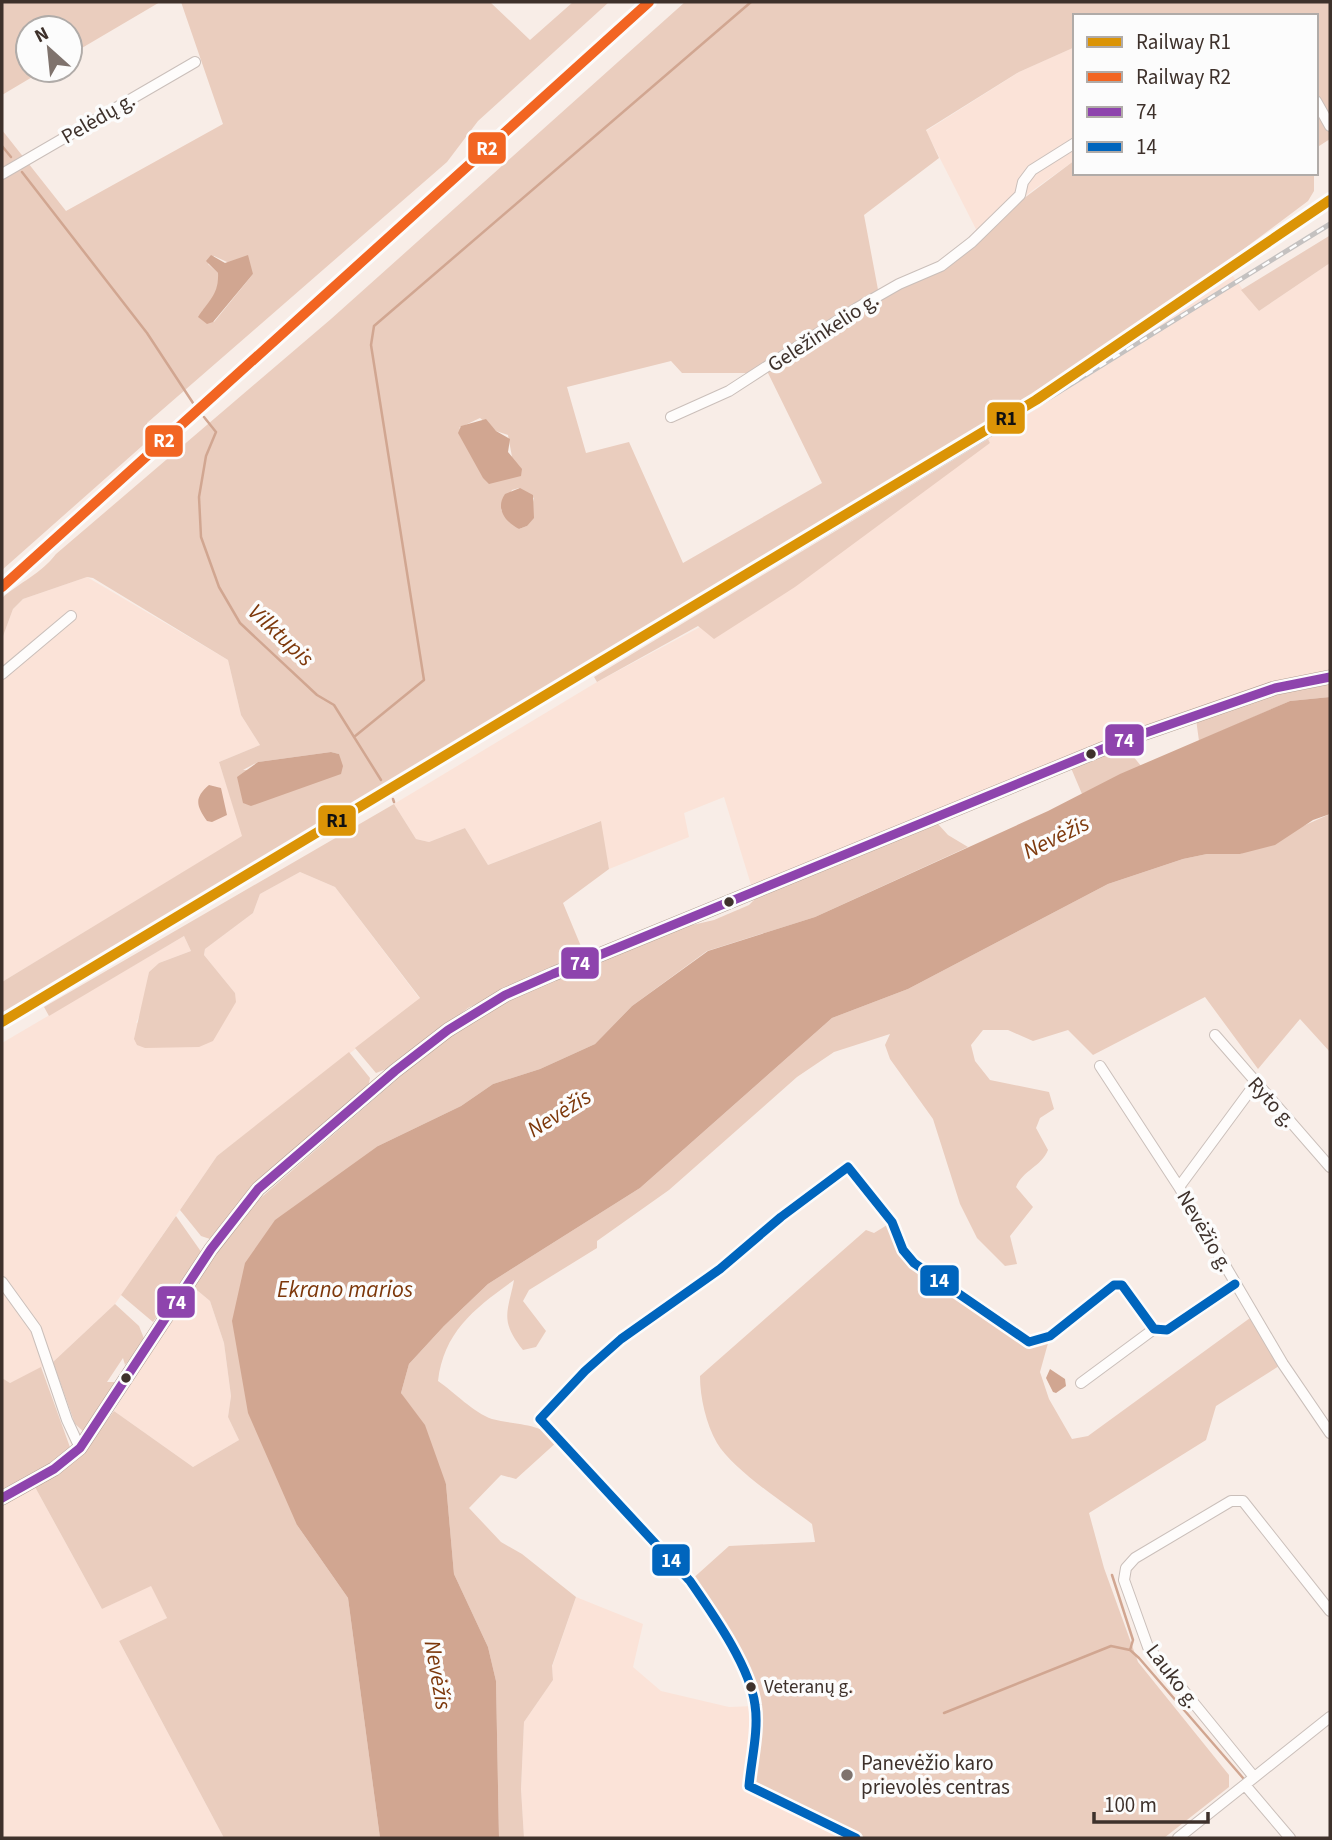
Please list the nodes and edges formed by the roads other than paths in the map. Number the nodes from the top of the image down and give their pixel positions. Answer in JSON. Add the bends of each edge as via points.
{"nodes":[{"id":1,"x":195,"y":62,"type":"dead end"},
{"id":2,"x":1318,"y":105,"type":"edge"},
{"id":3,"x":1330,"y":126,"type":"edge"},
{"id":4,"x":1073,"y":144,"type":"edge"},
{"id":5,"x":2,"y":174,"type":"edge"},
{"id":6,"x":671,"y":417,"type":"dead end"},
{"id":7,"x":71,"y":617,"type":"dead end"},
{"id":8,"x":2,"y":674,"type":"edge"},
{"id":9,"x":1330,"y":677,"type":"edge"},
{"id":10,"x":1215,"y":1035,"type":"dead end"},
{"id":11,"x":1100,"y":1066,"type":"dead end"},
{"id":12,"x":1255,"y":1084,"type":"junction"},
{"id":13,"x":1330,"y":1167,"type":"edge"},
{"id":14,"x":1179,"y":1187,"type":"junction"},
{"id":15,"x":2,"y":1282,"type":"edge"},
{"id":16,"x":1235,"y":1284,"type":"junction"},
{"id":17,"x":1154,"y":1329,"type":"junction"},
{"id":18,"x":1081,"y":1383,"type":"dead end"},
{"id":19,"x":1330,"y":1433,"type":"edge"},
{"id":20,"x":80,"y":1448,"type":"junction"},
{"id":21,"x":2,"y":1498,"type":"edge"},
{"id":22,"x":1330,"y":1611,"type":"edge"},
{"id":23,"x":1330,"y":1717,"type":"edge"},
{"id":24,"x":1254,"y":1777,"type":"junction"},
{"id":25,"x":1245,"y":1785,"type":"junction"},
{"id":26,"x":856,"y":1838,"type":"edge"},
{"id":27,"x":1178,"y":1838,"type":"edge"},
{"id":28,"x":1290,"y":1838,"type":"edge"}],
"edges":[{"from":1,"to":5,"type":"street","name":"Pelėdų g."},
{"from":2,"to":3,"type":"street"},
{"from":4,"to":6,"type":"street","name":"Geležinkelio g.","via":[[1032,170],[1020,195],[941,266],[868,302],[729,391]]},
{"from":7,"to":8,"type":"street"},
{"from":9,"to":20,"type":"main road","via":[[1235,700],[1048,771],[589,959],[505,995],[465,1018],[395,1071],[258,1189],[216,1242]]},
{"from":10,"to":12,"type":"street","name":"Ryto g."},
{"from":11,"to":14,"type":"street","name":"Nevėžio g."},
{"from":12,"to":13,"type":"street","name":"Ryto g."},
{"from":12,"to":14,"type":"street"},
{"from":14,"to":16,"type":"street","name":"Nevėžio g."},
{"from":15,"to":20,"type":"street","via":[[36,1329]]},
{"from":16,"to":17,"type":"street","via":[[1167,1330]]},
{"from":16,"to":19,"type":"street","name":"Nevėžio g."},
{"from":17,"to":18,"type":"street"},
{"from":17,"to":26,"type":"street","via":[[1122,1285],[1114,1285],[1050,1336],[1029,1342],[914,1263],[902,1250],[892,1222],[848,1167],[720,1269],[621,1339],[540,1419],[690,1581],[710,1611],[750,1687],[755,1706],[749,1786]]},
{"from":20,"to":21,"type":"main road","via":[[54,1469]]},
{"from":22,"to":24,"type":"street","name":"Lauko g.","via":[[1242,1501],[1231,1501],[1130,1562],[1124,1580],[1148,1647]]},
{"from":23,"to":24,"type":"street"},
{"from":24,"to":25,"type":"street"},
{"from":25,"to":27,"type":"street"},
{"from":25,"to":28,"type":"street"}]}
